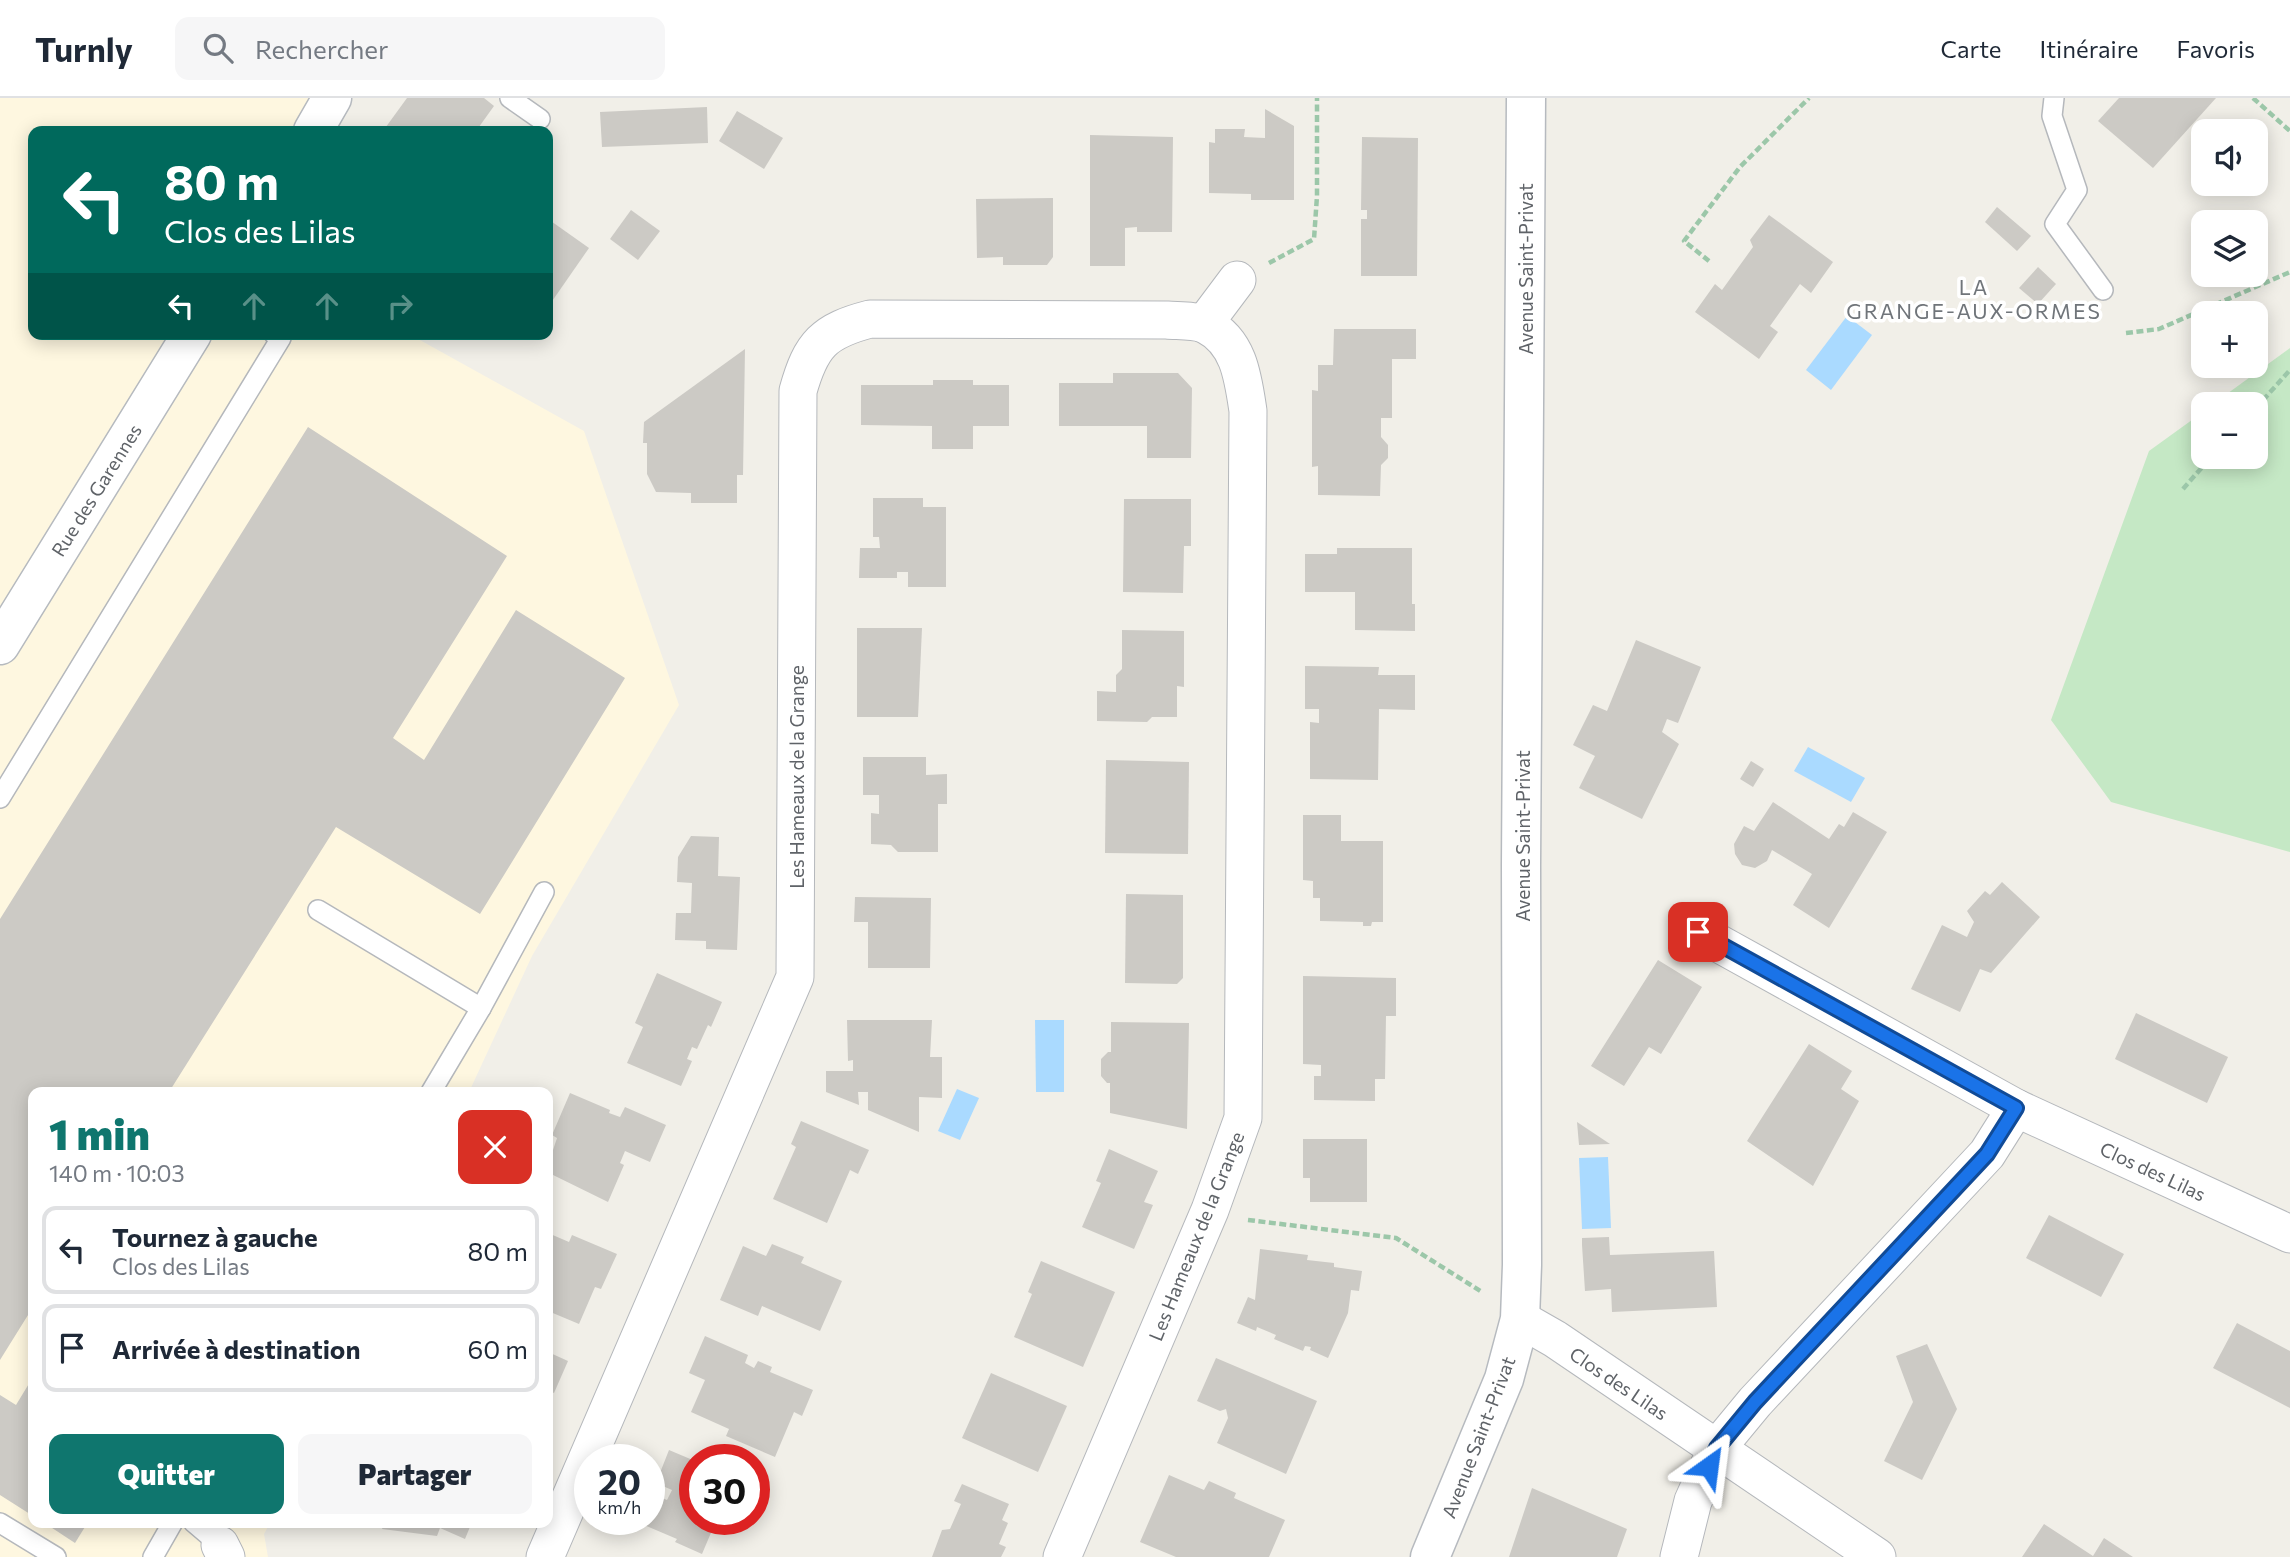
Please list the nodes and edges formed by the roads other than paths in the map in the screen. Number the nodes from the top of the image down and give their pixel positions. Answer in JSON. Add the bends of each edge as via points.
{"nodes":[{"id":1,"x":331,"y":98,"type":"edge"},
{"id":2,"x":510,"y":98,"type":"edge"},
{"id":3,"x":1526,"y":98,"type":"edge"},
{"id":4,"x":2054,"y":98,"type":"edge"},
{"id":5,"x":540,"y":119,"type":"dead end"},
{"id":6,"x":316,"y":126,"type":"edge"},
{"id":7,"x":1237,"y":280,"type":"road end"},
{"id":8,"x":2102,"y":290,"type":"dead end"},
{"id":9,"x":1204,"y":324,"type":"junction"},
{"id":10,"x":188,"y":340,"type":"edge"},
{"id":11,"x":280,"y":340,"type":"edge"},
{"id":12,"x":0,"y":645,"type":"edge"},
{"id":13,"x":0,"y":798,"type":"edge"},
{"id":14,"x":544,"y":892,"type":"dead end"},
{"id":15,"x":318,"y":911,"type":"dead end"},
{"id":16,"x":1698,"y":932,"type":"dead end"},
{"id":17,"x":481,"y":1008,"type":"junction"},
{"id":18,"x":434,"y":1087,"type":"edge"},
{"id":19,"x":2016,"y":1108,"type":"junction"},
{"id":20,"x":2290,"y":1234,"type":"edge"},
{"id":21,"x":1520,"y":1319,"type":"junction"},
{"id":22,"x":1717,"y":1448,"type":"junction"},
{"id":23,"x":0,"y":1523,"type":"edge"},
{"id":24,"x":170,"y":1528,"type":"edge"},
{"id":25,"x":32,"y":1551,"type":"edge"},
{"id":26,"x":56,"y":1557,"type":"edge"},
{"id":27,"x":153,"y":1557,"type":"edge"},
{"id":28,"x":545,"y":1557,"type":"edge"},
{"id":29,"x":1062,"y":1557,"type":"edge"},
{"id":30,"x":1430,"y":1557,"type":"edge"},
{"id":31,"x":1679,"y":1557,"type":"edge"},
{"id":32,"x":1877,"y":1557,"type":"edge"}],
"edges":[{"from":1,"to":6,"type":"street"},
{"from":2,"to":5,"type":"lane"},
{"from":3,"to":21,"type":"street","name":"Avenue Saint-Privat"},
{"from":4,"to":8,"type":"lane","via":[[2052,116],[2077,190],[2055,225]]},
{"from":7,"to":9,"type":"street"},
{"from":9,"to":28,"type":"street","name":"Les Hameaux de la Grange","via":[[870,319],[843,326],[820,341],[805,365],[798,391],[795,977]]},
{"from":9,"to":29,"type":"street","name":"Les Hameaux de la Grange","via":[[1231,345],[1248,411],[1243,1118],[1210,1210]]},
{"from":10,"to":12,"type":"street","name":"Rue des Garennes"},
{"from":11,"to":13,"type":"lane"},
{"from":14,"to":17,"type":"lane"},
{"from":15,"to":17,"type":"lane"},
{"from":16,"to":19,"type":"street","name":"Clos des Lilas"},
{"from":17,"to":18,"type":"lane"},
{"from":19,"to":20,"type":"street","name":"Clos des Lilas"},
{"from":19,"to":22,"type":"street","via":[[1987,1154]]},
{"from":21,"to":22,"type":"street","name":"Clos des Lilas"},
{"from":21,"to":30,"type":"street","name":"Avenue Saint-Privat","via":[[1504,1379]]},
{"from":22,"to":31,"type":"street","via":[[1693,1501]]},
{"from":22,"to":32,"type":"street","name":"Clos des Lilas"},
{"from":23,"to":25,"type":"lane"},
{"from":24,"to":27,"type":"lane"},
{"from":25,"to":26,"type":"lane"}]}
